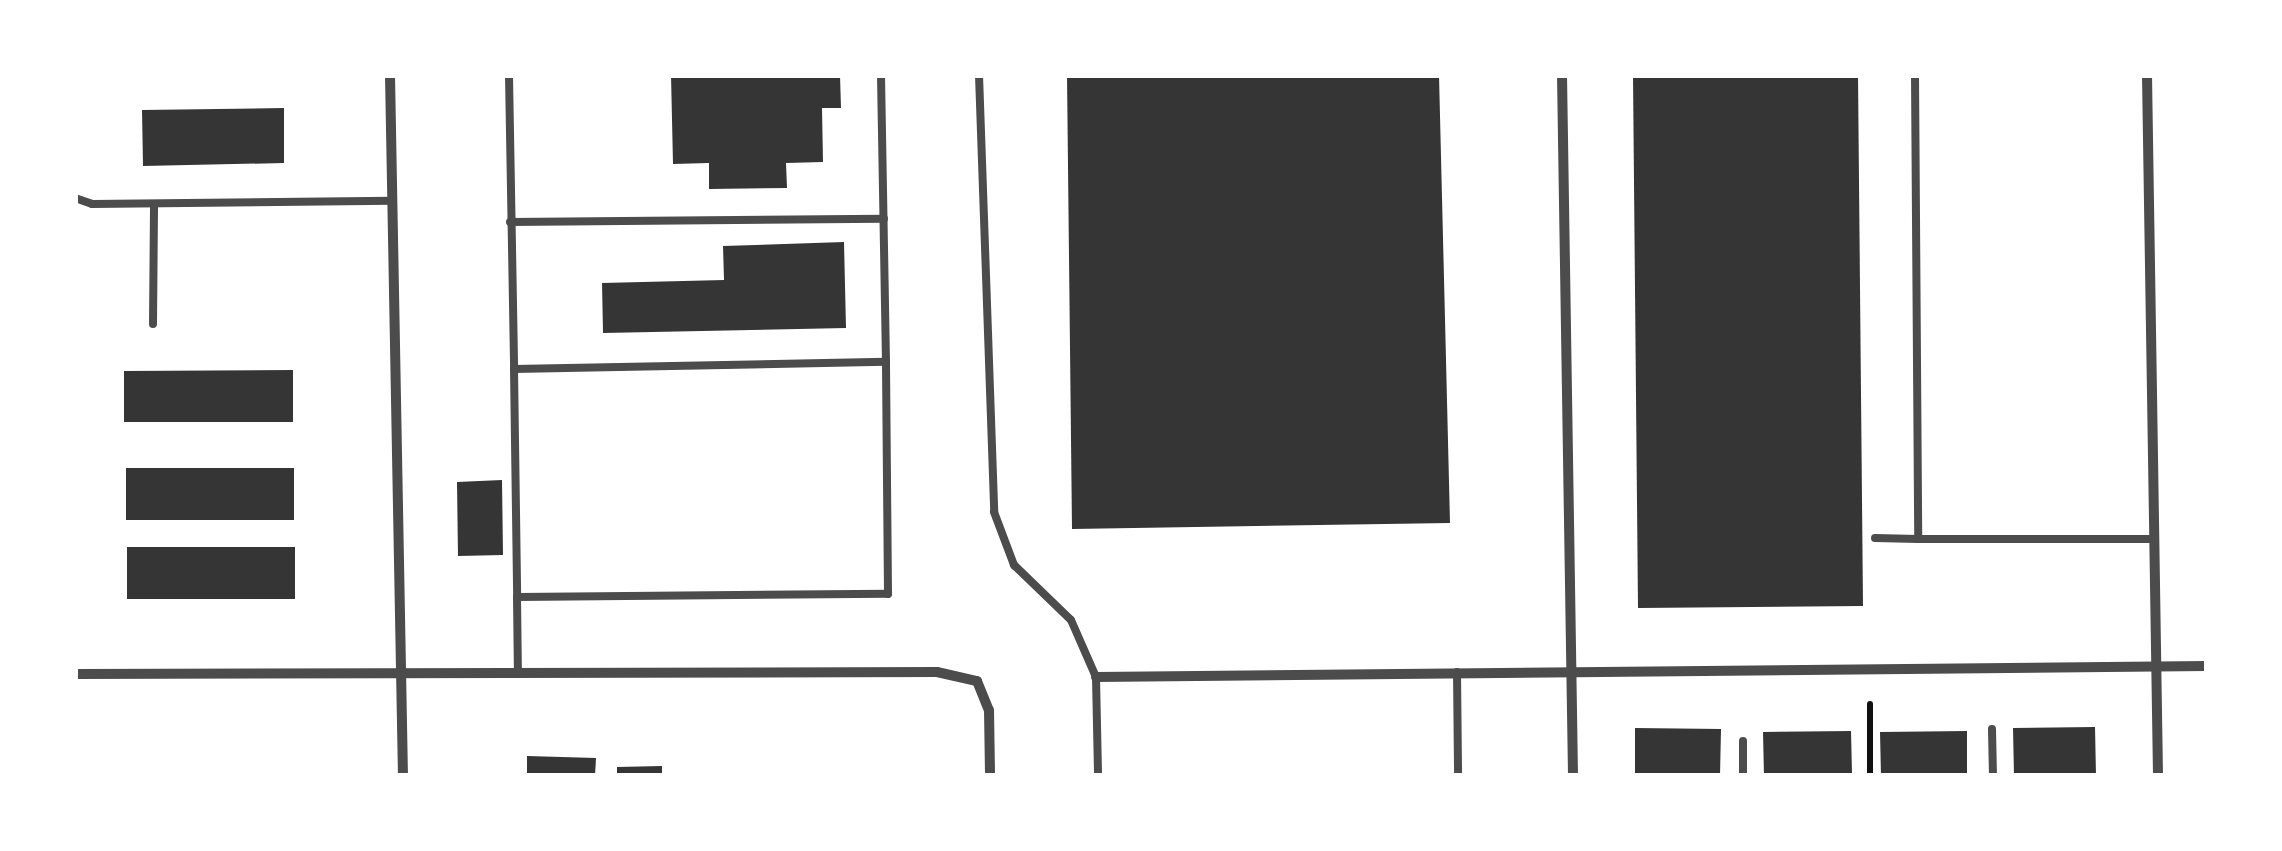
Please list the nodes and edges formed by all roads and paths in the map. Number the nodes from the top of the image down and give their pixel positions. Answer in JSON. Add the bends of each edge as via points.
{"nodes":[{"id":1,"x":390,"y":75,"type":"edge"},
{"id":2,"x":509,"y":75,"type":"edge"},
{"id":3,"x":881,"y":75,"type":"edge"},
{"id":4,"x":979,"y":75,"type":"edge"},
{"id":5,"x":1562,"y":75,"type":"edge"},
{"id":6,"x":1915,"y":75,"type":"edge"},
{"id":7,"x":2146,"y":75,"type":"edge"},
{"id":8,"x":75,"y":198,"type":"edge"},
{"id":9,"x":392,"y":200,"type":"junction"},
{"id":10,"x":154,"y":204,"type":"junction"},
{"id":11,"x":884,"y":218,"type":"junction"},
{"id":12,"x":510,"y":222,"type":"junction"},
{"id":13,"x":153,"y":324,"type":"dead end"},
{"id":14,"x":886,"y":362,"type":"junction"},
{"id":15,"x":514,"y":370,"type":"junction"},
{"id":16,"x":1875,"y":538,"type":"dead end"},
{"id":17,"x":1918,"y":539,"type":"junction"},
{"id":18,"x":2154,"y":539,"type":"junction"},
{"id":19,"x":517,"y":597,"type":"junction"},
{"id":20,"x":2155,"y":666,"type":"junction"},
{"id":21,"x":2207,"y":666,"type":"edge"},
{"id":22,"x":1570,"y":670,"type":"junction"},
{"id":23,"x":1457,"y":672,"type":"junction"},
{"id":24,"x":75,"y":674,"type":"edge"},
{"id":25,"x":402,"y":674,"type":"junction"},
{"id":26,"x":518,"y":674,"type":"junction"},
{"id":27,"x":1096,"y":678,"type":"junction"},
{"id":28,"x":1870,"y":704,"type":"dead end"},
{"id":29,"x":1992,"y":729,"type":"dead end"},
{"id":30,"x":1743,"y":741,"type":"dead end"},
{"id":31,"x":403,"y":776,"type":"edge"},
{"id":32,"x":990,"y":776,"type":"edge"},
{"id":33,"x":1098,"y":776,"type":"edge"},
{"id":34,"x":1458,"y":776,"type":"edge"},
{"id":35,"x":1573,"y":776,"type":"edge"},
{"id":36,"x":1743,"y":776,"type":"edge"},
{"id":37,"x":1870,"y":776,"type":"edge"},
{"id":38,"x":1992,"y":776,"type":"edge"},
{"id":39,"x":2158,"y":776,"type":"edge"}],
"edges":[{"from":1,"to":9,"type":"street"},
{"from":2,"to":12,"type":"lane"},
{"from":3,"to":11,"type":"lane"},
{"from":4,"to":27,"type":"lane","via":[[994,512],[1014,565],[1071,620]]},
{"from":5,"to":22,"type":"street"},
{"from":6,"to":17,"type":"lane"},
{"from":7,"to":18,"type":"street"},
{"from":8,"to":10,"type":"lane"},
{"from":9,"to":10,"type":"lane"},
{"from":9,"to":25,"type":"street"},
{"from":10,"to":13,"type":"lane"},
{"from":11,"to":12,"type":"lane"},
{"from":11,"to":14,"type":"lane"},
{"from":12,"to":15,"type":"lane"},
{"from":14,"to":15,"type":"lane"},
{"from":14,"to":19,"type":"lane","via":[[888,594]]},
{"from":15,"to":19,"type":"lane"},
{"from":16,"to":17,"type":"lane"},
{"from":17,"to":18,"type":"lane"},
{"from":18,"to":20,"type":"street"},
{"from":19,"to":26,"type":"lane"},
{"from":20,"to":21,"type":"street"},
{"from":20,"to":22,"type":"street"},
{"from":20,"to":39,"type":"street"},
{"from":22,"to":23,"type":"street"},
{"from":22,"to":35,"type":"street"},
{"from":23,"to":27,"type":"street"},
{"from":23,"to":34,"type":"lane"},
{"from":24,"to":25,"type":"street"},
{"from":25,"to":26,"type":"street"},
{"from":25,"to":31,"type":"street"},
{"from":26,"to":32,"type":"street","via":[[937,672],[976,681],[989,710]]},
{"from":27,"to":33,"type":"lane"},
{"from":28,"to":37,"type":"path"},
{"from":29,"to":38,"type":"lane"},
{"from":30,"to":36,"type":"lane"}]}
